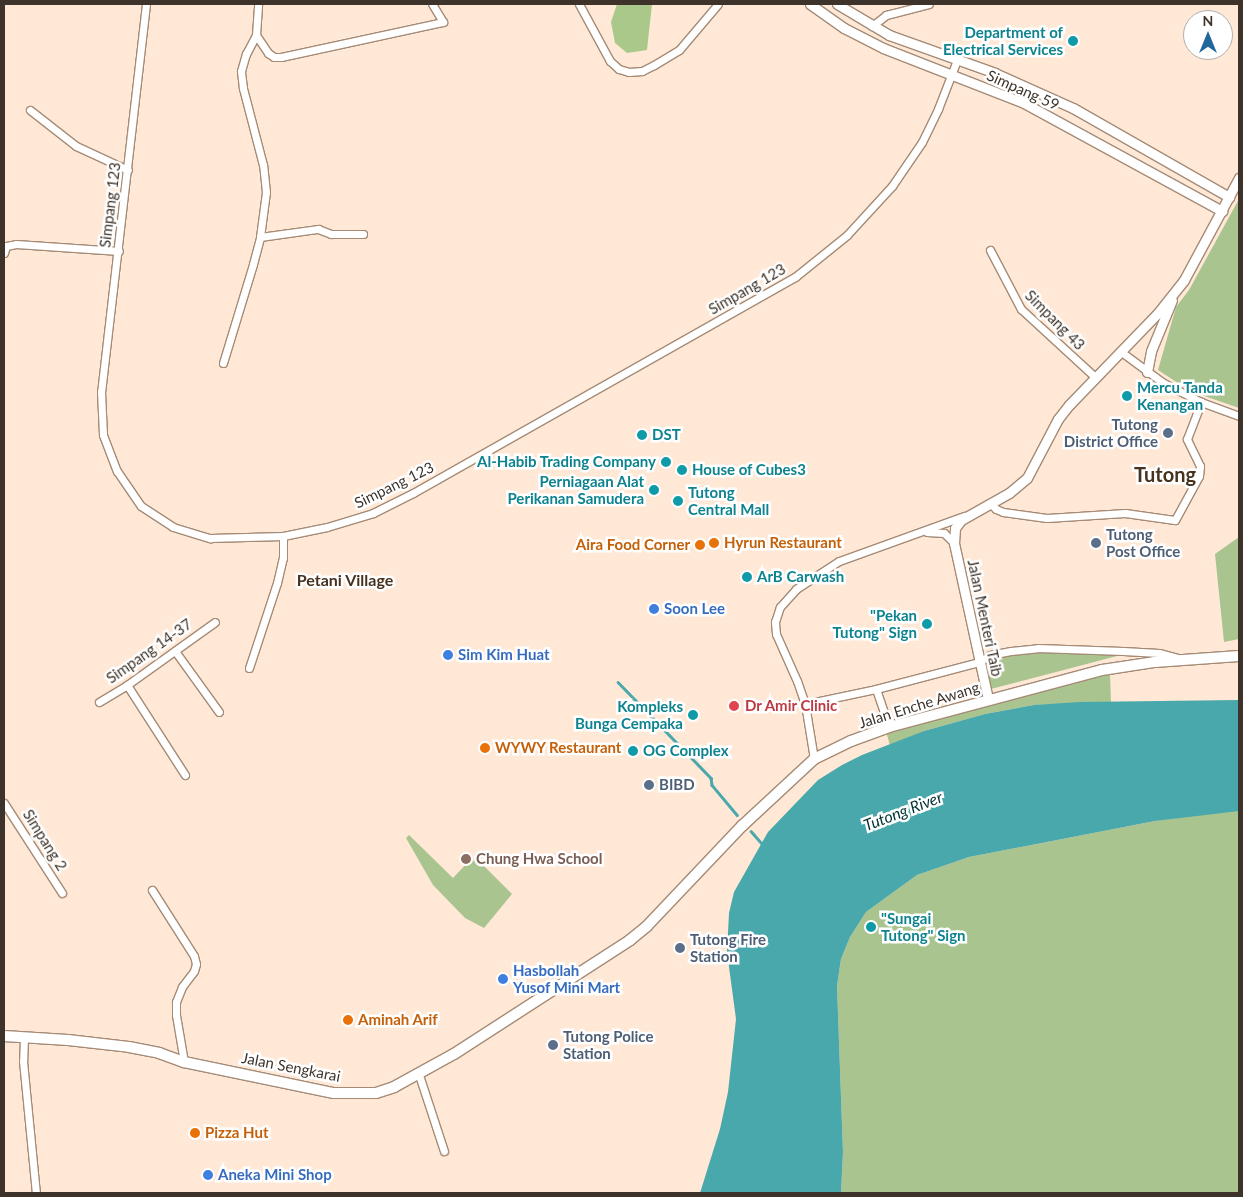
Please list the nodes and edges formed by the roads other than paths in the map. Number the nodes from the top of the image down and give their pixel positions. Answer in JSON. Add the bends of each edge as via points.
{"nodes":[{"id":1,"x":146,"y":4,"type":"edge"},
{"id":2,"x":258,"y":4,"type":"edge"},
{"id":3,"x":432,"y":4,"type":"edge"},
{"id":4,"x":579,"y":4,"type":"edge"},
{"id":5,"x":718,"y":4,"type":"edge"},
{"id":6,"x":810,"y":4,"type":"edge"},
{"id":7,"x":837,"y":4,"type":"edge"},
{"id":8,"x":928,"y":4,"type":"edge"},
{"id":9,"x":872,"y":26,"type":"junction"},
{"id":10,"x":256,"y":35,"type":"junction"},
{"id":11,"x":957,"y":60,"type":"junction"},
{"id":12,"x":951,"y":74,"type":"junction"},
{"id":13,"x":30,"y":110,"type":"dead end"},
{"id":14,"x":128,"y":170,"type":"junction"},
{"id":15,"x":1239,"y":178,"type":"edge"},
{"id":16,"x":1229,"y":197,"type":"junction"},
{"id":17,"x":1222,"y":212,"type":"junction"},
{"id":18,"x":363,"y":234,"type":"dead end"},
{"id":19,"x":260,"y":237,"type":"junction"},
{"id":20,"x":990,"y":250,"type":"dead end"},
{"id":21,"x":119,"y":251,"type":"junction"},
{"id":22,"x":4,"y":253,"type":"edge"},
{"id":23,"x":1174,"y":295,"type":"junction"},
{"id":24,"x":1120,"y":351,"type":"junction"},
{"id":25,"x":222,"y":363,"type":"dead end"},
{"id":26,"x":1147,"y":372,"type":"junction"},
{"id":27,"x":1095,"y":377,"type":"junction"},
{"id":28,"x":1201,"y":402,"type":"junction"},
{"id":29,"x":1239,"y":416,"type":"edge"},
{"id":30,"x":990,"y":503,"type":"junction"},
{"id":31,"x":972,"y":513,"type":"junction"},
{"id":32,"x":922,"y":533,"type":"junction"},
{"id":33,"x":283,"y":536,"type":"junction"},
{"id":34,"x":954,"y":543,"type":"junction"},
{"id":35,"x":215,"y":622,"type":"dead end"},
{"id":36,"x":174,"y":651,"type":"junction"},
{"id":37,"x":1239,"y":656,"type":"edge"},
{"id":38,"x":1183,"y":659,"type":"junction"},
{"id":39,"x":979,"y":662,"type":"junction"},
{"id":40,"x":249,"y":668,"type":"dead end"},
{"id":41,"x":127,"y":685,"type":"junction"},
{"id":42,"x":876,"y":689,"type":"junction"},
{"id":43,"x":988,"y":700,"type":"junction"},
{"id":44,"x":99,"y":702,"type":"dead end"},
{"id":45,"x":805,"y":704,"type":"junction"},
{"id":46,"x":219,"y":712,"type":"dead end"},
{"id":47,"x":889,"y":727,"type":"junction"},
{"id":48,"x":814,"y":759,"type":"junction"},
{"id":49,"x":186,"y":775,"type":"dead end"},
{"id":50,"x":4,"y":803,"type":"edge"},
{"id":51,"x":152,"y":890,"type":"dead end"},
{"id":52,"x":62,"y":893,"type":"dead end"},
{"id":53,"x":647,"y":926,"type":"joint"},
{"id":54,"x":4,"y":1036,"type":"edge"},
{"id":55,"x":24,"y":1037,"type":"junction"},
{"id":56,"x":184,"y":1062,"type":"junction"},
{"id":57,"x":419,"y":1075,"type":"junction"},
{"id":58,"x":444,"y":1151,"type":"dead end"},
{"id":59,"x":36,"y":1193,"type":"edge"}],
"edges":[{"from":1,"to":14,"type":"street","name":"Simpang 123"},
{"from":2,"to":10,"type":"street"},
{"from":3,"to":10,"type":"street","via":[[443,22],[281,57],[268,53]]},
{"from":4,"to":5,"type":"street","via":[[610,61],[629,72],[654,65],[679,50]]},
{"from":6,"to":12,"type":"street","name":"Simpang 59","via":[[863,39]]},
{"from":7,"to":9,"type":"street","name":"Simpang 59"},
{"from":8,"to":9,"type":"street","via":[[886,14]]},
{"from":9,"to":11,"type":"street","name":"Simpang 59"},
{"from":10,"to":19,"type":"street","via":[[242,71],[243,88],[264,165],[266,192]]},
{"from":11,"to":12,"type":"street","name":"Simpang 123"},
{"from":11,"to":16,"type":"street","name":"Simpang 59","via":[[1065,104]]},
{"from":12,"to":17,"type":"street","name":"Simpang 59","via":[[1024,103]]},
{"from":12,"to":33,"type":"street","name":"Simpang 123","via":[[922,142],[892,186],[847,235],[795,277],[414,493],[373,513]]},
{"from":13,"to":14,"type":"street","via":[[76,146]]},
{"from":14,"to":21,"type":"street","name":"Simpang 123"},
{"from":15,"to":16,"type":"street"},
{"from":16,"to":17,"type":"street"},
{"from":17,"to":23,"type":"street"},
{"from":18,"to":19,"type":"street","via":[[331,234],[318,229]]},
{"from":19,"to":25,"type":"street"},
{"from":20,"to":27,"type":"street","name":"Simpang 43","via":[[1021,309]]},
{"from":21,"to":22,"type":"street","via":[[16,244],[6,246]]},
{"from":21,"to":33,"type":"street","name":"Simpang 123","via":[[101,392],[102,435],[117,471],[141,506],[173,527],[210,538]]},
{"from":23,"to":24,"type":"street"},
{"from":23,"to":26,"type":"street","via":[[1151,351]]},
{"from":24,"to":26,"type":"street"},
{"from":24,"to":27,"type":"street"},
{"from":26,"to":28,"type":"street"},
{"from":27,"to":30,"type":"street","via":[[1058,420],[1021,486]]},
{"from":28,"to":29,"type":"street"},
{"from":28,"to":30,"type":"street","via":[[1187,438],[1200,466],[1199,476],[1175,520],[1125,513],[1047,518],[1003,512]]},
{"from":30,"to":31,"type":"street"},
{"from":31,"to":32,"type":"street"},
{"from":31,"to":34,"type":"street","via":[[958,524]]},
{"from":32,"to":34,"type":"street","via":[[944,533]]},
{"from":32,"to":45,"type":"street","via":[[839,560],[796,589],[780,607],[775,622],[776,634]]},
{"from":33,"to":40,"type":"street","via":[[283,558],[277,583]]},
{"from":34,"to":39,"type":"street","name":"Jalan Menteri Taib"},
{"from":35,"to":36,"type":"street","name":"Simpang 14-37"},
{"from":36,"to":41,"type":"street","name":"Simpang 14-37"},
{"from":36,"to":46,"type":"street"},
{"from":37,"to":38,"type":"main road","name":"Jalan Enche Awang"},
{"from":38,"to":39,"type":"street","via":[[1159,653],[1038,648],[990,655]]},
{"from":38,"to":43,"type":"main road","name":"Jalan Enche Awang","via":[[1102,670]]},
{"from":39,"to":42,"type":"street"},
{"from":39,"to":43,"type":"street","name":"Jalan Menteri Taib"},
{"from":41,"to":44,"type":"street","name":"Simpang 14-37"},
{"from":41,"to":49,"type":"street"},
{"from":42,"to":45,"type":"street"},
{"from":42,"to":47,"type":"street"},
{"from":43,"to":47,"type":"main road","name":"Jalan Enche Awang"},
{"from":45,"to":48,"type":"street"},
{"from":47,"to":48,"type":"main road","name":"Jalan Enche Awang"},
{"from":48,"to":53,"type":"main road","name":"Jalan Enche Awang","via":[[742,826]]},
{"from":50,"to":52,"type":"street","name":"Simpang 2"},
{"from":51,"to":56,"type":"street","via":[[196,964],[176,1002]]},
{"from":53,"to":57,"type":"main road","name":"Jalan Sengkarai","via":[[605,958]]},
{"from":54,"to":55,"type":"main road","name":"Jalan Sengkarai"},
{"from":55,"to":56,"type":"main road","name":"Jalan Sengkarai","via":[[129,1047]]},
{"from":55,"to":59,"type":"street","via":[[22,1061]]},
{"from":56,"to":57,"type":"main road","name":"Jalan Sengkarai","via":[[334,1093],[376,1093]]},
{"from":57,"to":58,"type":"street"}]}
